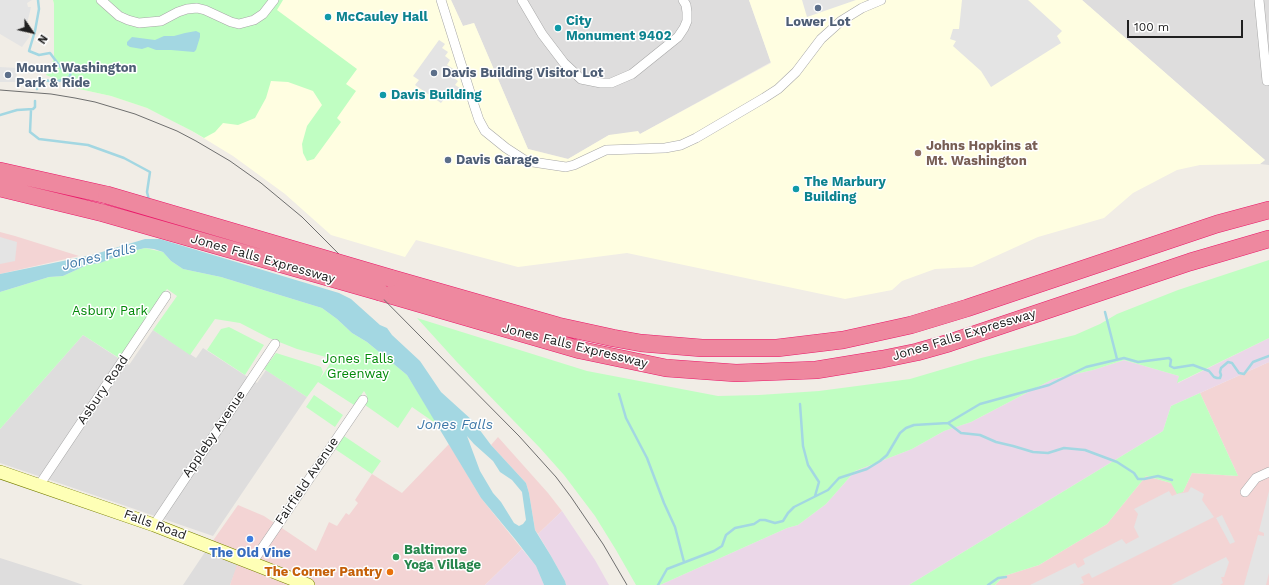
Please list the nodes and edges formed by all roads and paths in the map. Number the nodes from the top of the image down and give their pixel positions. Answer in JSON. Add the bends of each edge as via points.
{"nodes":[{"id":1,"x":101,"y":0,"type":"edge"},
{"id":2,"x":274,"y":0,"type":"edge"},
{"id":3,"x":440,"y":0,"type":"edge"},
{"id":4,"x":522,"y":0,"type":"edge"},
{"id":5,"x":683,"y":0,"type":"edge"},
{"id":6,"x":881,"y":0,"type":"edge"},
{"id":7,"x":1259,"y":0,"type":"edge"},
{"id":8,"x":1267,"y":81,"type":"dead end"},
{"id":9,"x":0,"y":171,"type":"edge"},
{"id":10,"x":0,"y":188,"type":"edge"},
{"id":11,"x":1269,"y":210,"type":"edge"},
{"id":12,"x":1269,"y":239,"type":"edge"},
{"id":13,"x":166,"y":296,"type":"dead end"},
{"id":14,"x":275,"y":344,"type":"dead end"},
{"id":15,"x":363,"y":400,"type":"dead end"},
{"id":16,"x":0,"y":472,"type":"edge"},
{"id":17,"x":1269,"y":472,"type":"edge"},
{"id":18,"x":40,"y":484,"type":"junction"},
{"id":19,"x":1245,"y":492,"type":"dead end"},
{"id":20,"x":154,"y":524,"type":"junction"},
{"id":21,"x":252,"y":563,"type":"junction"},
{"id":22,"x":308,"y":585,"type":"edge"}],
"edges":[{"from":1,"to":2,"type":"street","via":[[119,16],[139,23],[161,21],[178,12],[197,8],[239,24],[254,20],[263,14]]},
{"from":3,"to":6,"type":"street","via":[[479,120],[485,131],[526,161],[566,167],[606,150],[665,148],[681,145],[696,138],[778,89],[796,72],[821,39],[841,21]]},
{"from":4,"to":5,"type":"street","via":[[542,34],[564,63],[581,79],[601,83],[611,83],[632,74],[678,37],[687,21],[688,12]]},
{"from":7,"to":8,"type":"street"},
{"from":9,"to":11,"type":"highway","name":"Jones Falls Expressway","bridge":true,"via":[[107,195],[558,326],[640,343],[702,348],[777,348],[843,340],[911,325],[1202,229]]},
{"from":10,"to":12,"type":"highway","name":"Jones Falls Expressway","bridge":true,"via":[[103,213],[580,350],[666,368],[700,371],[816,370],[917,352],[1190,262]]},
{"from":13,"to":18,"type":"street","name":"Asbury Road"},
{"from":14,"to":20,"type":"street","name":"Appleby Avenue"},
{"from":15,"to":21,"type":"street","name":"Fairfield Avenue"},
{"from":16,"to":18,"type":"main road","name":"Falls Road"},
{"from":17,"to":19,"type":"street","via":[[1256,478]]},
{"from":18,"to":20,"type":"main road","name":"Falls Road"},
{"from":20,"to":21,"type":"main road","name":"Falls Road"},
{"from":21,"to":22,"type":"main road","name":"Falls Road"}]}
